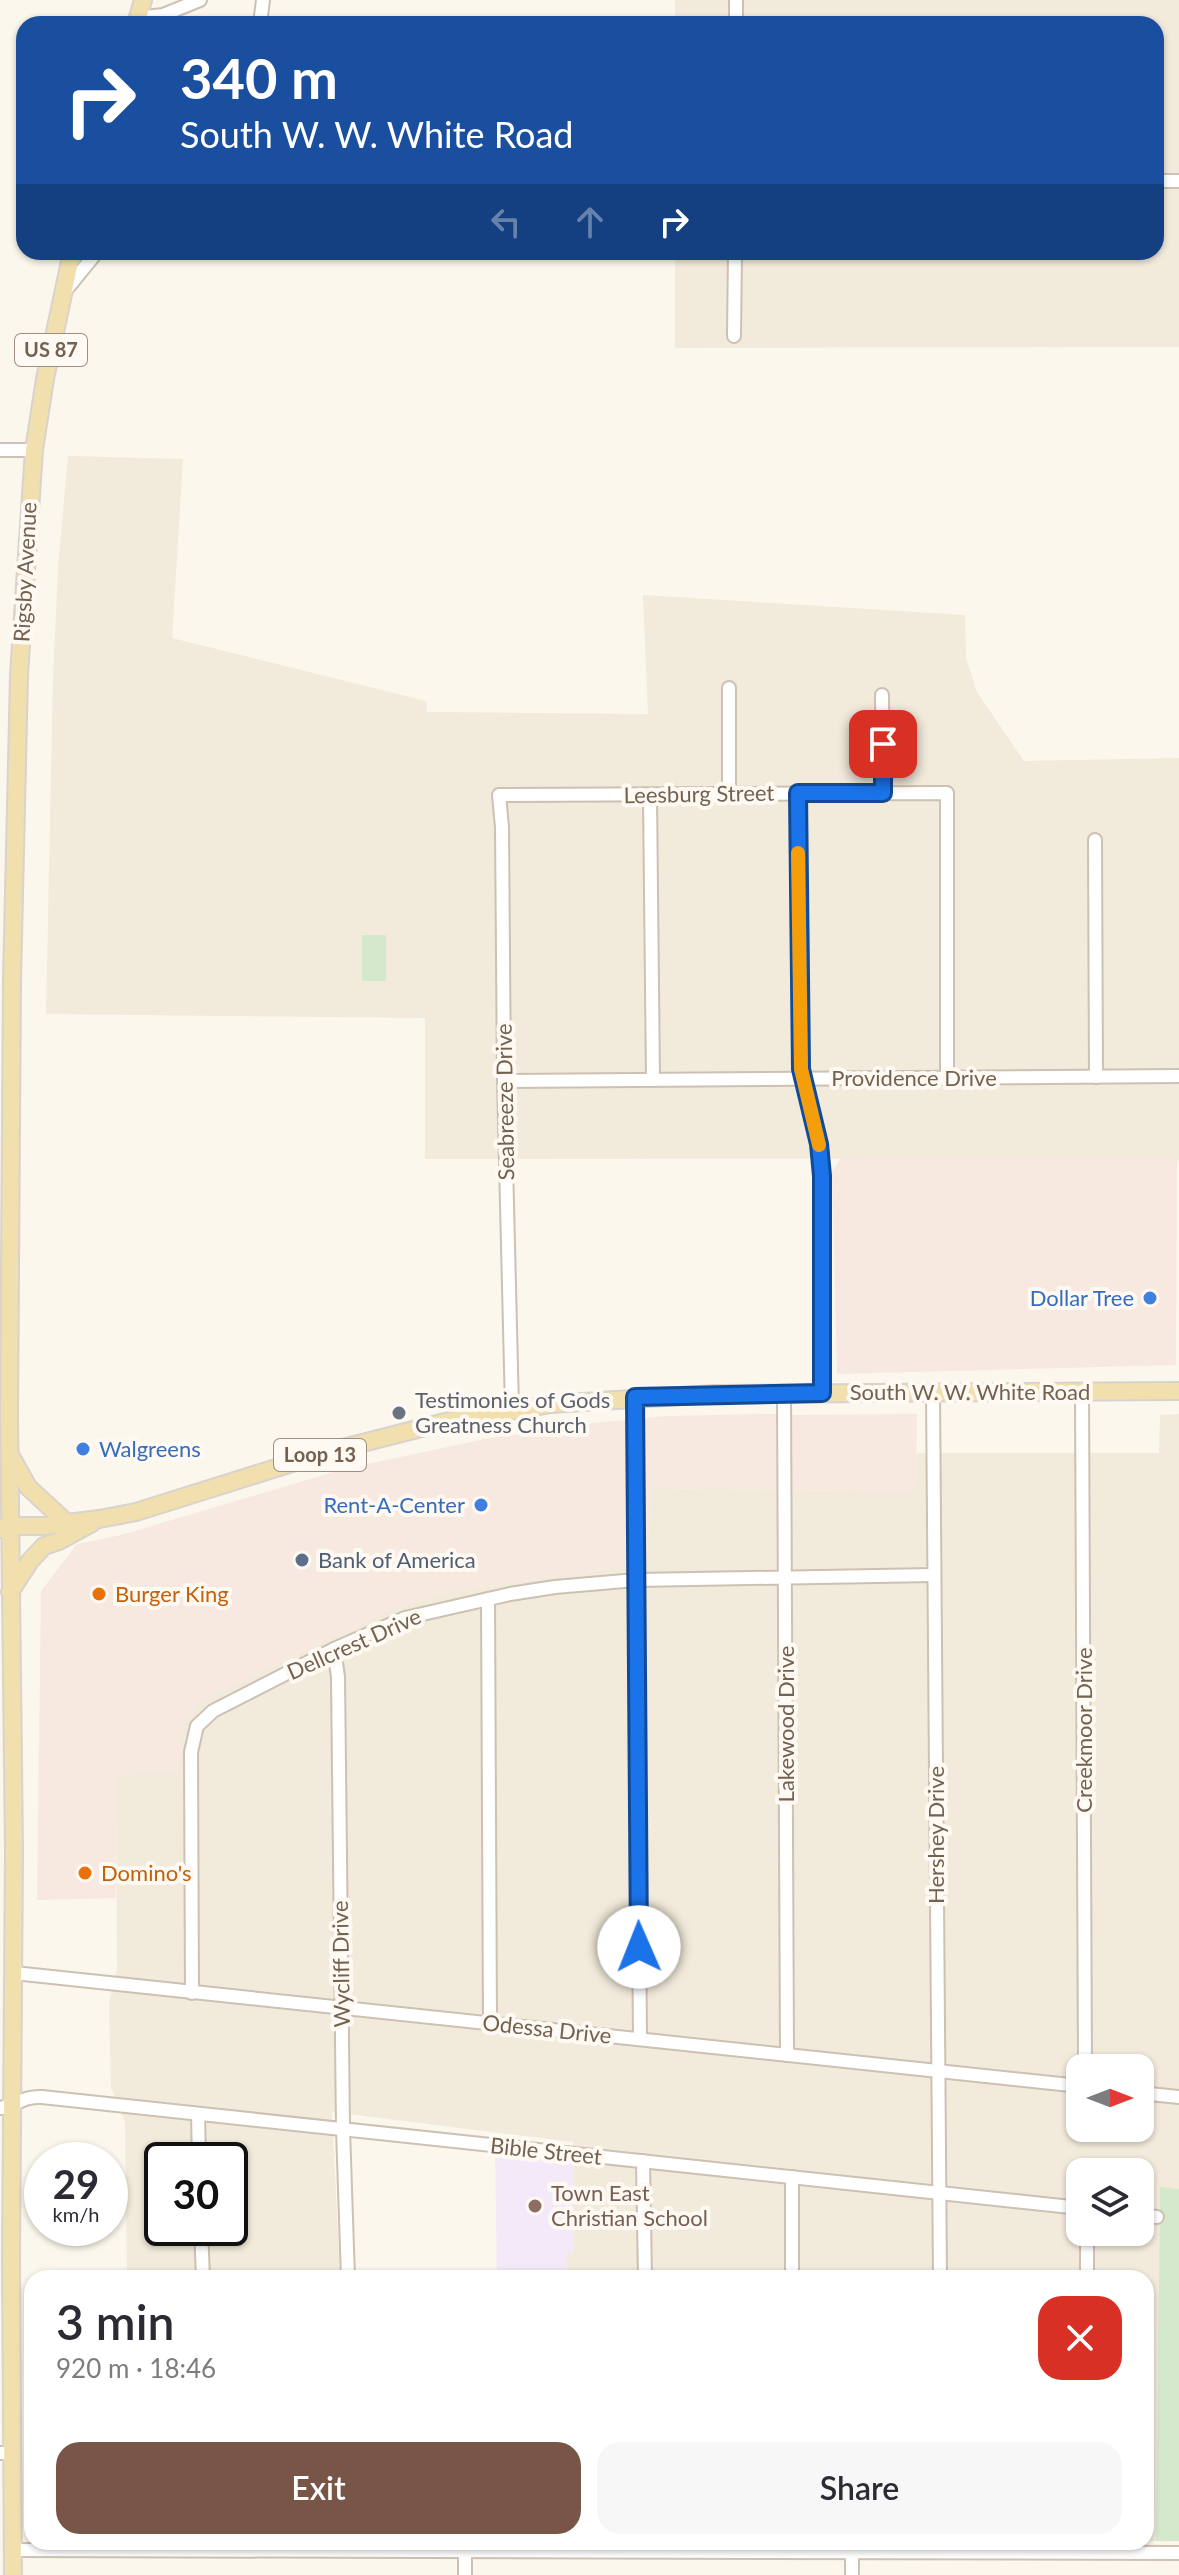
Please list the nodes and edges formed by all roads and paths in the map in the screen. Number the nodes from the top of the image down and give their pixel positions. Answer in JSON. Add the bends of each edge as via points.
{"nodes":[{"id":1,"x":200,"y":0,"type":"edge"},
{"id":2,"x":158,"y":16,"type":"edge"},
{"id":3,"x":70,"y":260,"type":"edge"},
{"id":4,"x":90,"y":260,"type":"edge"},
{"id":5,"x":735,"y":260,"type":"edge"},
{"id":6,"x":63,"y":293,"type":"junction"},
{"id":7,"x":734,"y":336,"type":"dead end"},
{"id":8,"x":0,"y":450,"type":"edge"},
{"id":9,"x":34,"y":450,"type":"junction"},
{"id":10,"x":729,"y":688,"type":"dead end"},
{"id":11,"x":882,"y":695,"type":"dead end"},
{"id":12,"x":798,"y":793,"type":"junction"},
{"id":13,"x":883,"y":793,"type":"junction"},
{"id":14,"x":729,"y":794,"type":"junction"},
{"id":15,"x":499,"y":795,"type":"joint"},
{"id":16,"x":650,"y":795,"type":"junction"},
{"id":17,"x":1095,"y":840,"type":"dead end"},
{"id":18,"x":1179,"y":1076,"type":"edge"},
{"id":19,"x":1096,"y":1077,"type":"junction"},
{"id":20,"x":947,"y":1078,"type":"junction"},
{"id":21,"x":802,"y":1079,"type":"junction"},
{"id":22,"x":653,"y":1080,"type":"junction"},
{"id":23,"x":504,"y":1081,"type":"junction"},
{"id":24,"x":1082,"y":1391,"type":"junction"},
{"id":25,"x":1179,"y":1391,"type":"edge"},
{"id":26,"x":933,"y":1392,"type":"junction"},
{"id":27,"x":784,"y":1393,"type":"junction"},
{"id":28,"x":822,"y":1393,"type":"junction"},
{"id":29,"x":635,"y":1397,"type":"junction"},
{"id":30,"x":512,"y":1409,"type":"junction"},
{"id":31,"x":6,"y":1464,"type":"edge"},
{"id":32,"x":99,"y":1519,"type":"junction"},
{"id":33,"x":67,"y":1523,"type":"junction"},
{"id":34,"x":3,"y":1525,"type":"edge"},
{"id":35,"x":934,"y":1575,"type":"junction"},
{"id":36,"x":785,"y":1577,"type":"junction"},
{"id":37,"x":636,"y":1580,"type":"junction"},
{"id":38,"x":5,"y":1594,"type":"edge"},
{"id":39,"x":488,"y":1599,"type":"junction"},
{"id":40,"x":334,"y":1649,"type":"junction"},
{"id":41,"x":7,"y":1884,"type":"edge"},
{"id":42,"x":14,"y":1973,"type":"junction"},
{"id":43,"x":192,"y":1993,"type":"junction"},
{"id":44,"x":341,"y":2008,"type":"junction"},
{"id":45,"x":490,"y":2023,"type":"junction"},
{"id":46,"x":640,"y":2039,"type":"junction"},
{"id":47,"x":1085,"y":2054,"type":"edge"},
{"id":48,"x":787,"y":2055,"type":"junction"},
{"id":49,"x":937,"y":2071,"type":"junction"},
{"id":50,"x":1066,"y":2085,"type":"edge"},
{"id":51,"x":1154,"y":2094,"type":"edge"},
{"id":52,"x":1179,"y":2097,"type":"edge"},
{"id":53,"x":7,"y":2106,"type":"edge"},
{"id":54,"x":198,"y":2114,"type":"junction"},
{"id":55,"x":343,"y":2129,"type":"junction"},
{"id":56,"x":199,"y":2142,"type":"edge"},
{"id":57,"x":643,"y":2161,"type":"junction"},
{"id":58,"x":792,"y":2177,"type":"junction"},
{"id":59,"x":939,"y":2193,"type":"junction"},
{"id":60,"x":1066,"y":2207,"type":"edge"},
{"id":61,"x":1154,"y":2217,"type":"edge"},
{"id":62,"x":1157,"y":2217,"type":"dead end"},
{"id":63,"x":202,"y":2246,"type":"edge"},
{"id":64,"x":1087,"y":2246,"type":"edge"},
{"id":65,"x":203,"y":2270,"type":"edge"},
{"id":66,"x":348,"y":2270,"type":"edge"},
{"id":67,"x":645,"y":2270,"type":"edge"},
{"id":68,"x":792,"y":2270,"type":"edge"},
{"id":69,"x":940,"y":2270,"type":"edge"},
{"id":70,"x":1087,"y":2270,"type":"edge"},
{"id":71,"x":6,"y":2453,"type":"edge"},
{"id":72,"x":13,"y":2550,"type":"junction"},
{"id":73,"x":24,"y":2550,"type":"edge"},
{"id":74,"x":436,"y":2550,"type":"edge"},
{"id":75,"x":510,"y":2550,"type":"edge"},
{"id":76,"x":822,"y":2550,"type":"edge"},
{"id":77,"x":906,"y":2550,"type":"edge"},
{"id":78,"x":1124,"y":2550,"type":"edge"},
{"id":79,"x":465,"y":2551,"type":"junction"},
{"id":80,"x":852,"y":2553,"type":"junction"},
{"id":81,"x":1179,"y":2553,"type":"edge"},
{"id":82,"x":13,"y":2575,"type":"edge"},
{"id":83,"x":465,"y":2575,"type":"edge"},
{"id":84,"x":852,"y":2575,"type":"edge"}],
"edges":[{"from":1,"to":2,"type":"street"},
{"from":3,"to":6,"type":"main road","name":"Rigsby Avenue","number":"US 87"},
{"from":4,"to":6,"type":"street"},
{"from":5,"to":7,"type":"street"},
{"from":6,"to":9,"type":"main road","name":"Rigsby Avenue","number":"US 87"},
{"from":8,"to":9,"type":"street"},
{"from":9,"to":31,"type":"main road","name":"Rigsby Avenue","number":"US 87","via":[[19,675]]},
{"from":10,"to":14,"type":"street"},
{"from":11,"to":13,"type":"street"},
{"from":12,"to":13,"type":"street","name":"Leesburg Street"},
{"from":12,"to":14,"type":"street","name":"Leesburg Street"},
{"from":12,"to":21,"type":"street"},
{"from":13,"to":20,"type":"street","name":"Leesburg Street","via":[[947,793]]},
{"from":14,"to":16,"type":"street","name":"Leesburg Street"},
{"from":15,"to":16,"type":"street","name":"Leesburg Street"},
{"from":15,"to":23,"type":"street","name":"Seabreeze Drive"},
{"from":16,"to":22,"type":"street"},
{"from":17,"to":19,"type":"street"},
{"from":18,"to":19,"type":"street","name":"Providence Drive"},
{"from":19,"to":20,"type":"street","name":"Providence Drive"},
{"from":20,"to":21,"type":"street","name":"Providence Drive"},
{"from":21,"to":22,"type":"street","name":"Providence Drive"},
{"from":21,"to":28,"type":"street","via":[[822,1176]]},
{"from":22,"to":23,"type":"street","name":"Providence Drive"},
{"from":23,"to":30,"type":"street","name":"Seabreeze Drive"},
{"from":24,"to":25,"type":"main road","name":"South W. W. White Road","number":"Loop 13"},
{"from":24,"to":26,"type":"main road","name":"South W. W. White Road","number":"Loop 13"},
{"from":24,"to":47,"type":"street","name":"Creekmoor Drive"},
{"from":26,"to":28,"type":"main road","name":"South W. W. White Road","number":"Loop 13"},
{"from":26,"to":35,"type":"street","name":"Hershey Drive"},
{"from":27,"to":28,"type":"main road","name":"South W. W. White Road","number":"Loop 13"},
{"from":27,"to":29,"type":"main road","name":"South W. W. White Road","number":"Loop 13"},
{"from":27,"to":36,"type":"street","name":"Lakewood Drive"},
{"from":29,"to":30,"type":"main road","name":"South W. W. White Road","number":"Loop 13"},
{"from":29,"to":37,"type":"street"},
{"from":30,"to":32,"type":"main road","name":"South W. W. White Road","number":"Loop 13","via":[[327,1452],[196,1495]]},
{"from":31,"to":33,"type":"main road"},
{"from":31,"to":34,"type":"main road","name":"Rigsby Avenue","number":"US 87"},
{"from":32,"to":33,"type":"main road","name":"South W. W. White Road","number":"Loop 13"},
{"from":32,"to":38,"type":"main road","via":[[44,1546]]},
{"from":33,"to":34,"type":"main road","name":"South W. W. White Road","number":"Loop 13"},
{"from":34,"to":38,"type":"main road","name":"Rigsby Avenue","number":"US 87"},
{"from":35,"to":36,"type":"street","name":"Dellcrest Drive"},
{"from":35,"to":49,"type":"street","name":"Hershey Drive"},
{"from":36,"to":37,"type":"street","name":"Dellcrest Drive"},
{"from":36,"to":48,"type":"street","name":"Lakewood Drive"},
{"from":37,"to":39,"type":"street","name":"Dellcrest Drive"},
{"from":37,"to":46,"type":"street"},
{"from":38,"to":41,"type":"main road","via":[[11,1612]]},
{"from":39,"to":40,"type":"street","name":"Dellcrest Drive","via":[[418,1613]]},
{"from":39,"to":45,"type":"street"},
{"from":40,"to":43,"type":"street","name":"Dellcrest Drive","via":[[213,1711],[197,1726],[191,1752]]},
{"from":40,"to":44,"type":"street","name":"Wycliff Drive"},
{"from":41,"to":42,"type":"main road"},
{"from":42,"to":43,"type":"street","name":"Odessa Drive"},
{"from":42,"to":53,"type":"main road"},
{"from":43,"to":44,"type":"street","name":"Odessa Drive"},
{"from":44,"to":45,"type":"street","name":"Odessa Drive"},
{"from":44,"to":55,"type":"street","name":"Wycliff Drive"},
{"from":45,"to":46,"type":"street","name":"Odessa Drive"},
{"from":46,"to":48,"type":"street","name":"Odessa Drive"},
{"from":48,"to":49,"type":"street","name":"Odessa Drive"},
{"from":49,"to":50,"type":"street","name":"Odessa Drive"},
{"from":49,"to":59,"type":"street","name":"Hershey Drive"},
{"from":51,"to":52,"type":"street"},
{"from":53,"to":54,"type":"street","name":"Bible Street","via":[[22,2098],[42,2097]]},
{"from":53,"to":71,"type":"main road","via":[[11,2258]]},
{"from":54,"to":55,"type":"street","name":"Bible Street"},
{"from":54,"to":56,"type":"street"},
{"from":55,"to":57,"type":"street","name":"Bible Street"},
{"from":55,"to":66,"type":"street","name":"Wycliff Drive"},
{"from":57,"to":58,"type":"street","name":"Bible Street"},
{"from":57,"to":67,"type":"street"},
{"from":58,"to":59,"type":"street","name":"Bible Street"},
{"from":58,"to":68,"type":"street"},
{"from":59,"to":60,"type":"street","name":"Bible Street"},
{"from":59,"to":69,"type":"street","name":"Hershey Drive"},
{"from":61,"to":62,"type":"street"},
{"from":63,"to":65,"type":"street"},
{"from":64,"to":70,"type":"street"},
{"from":71,"to":72,"type":"main road"},
{"from":72,"to":73,"type":"street"},
{"from":72,"to":82,"type":"main road"},
{"from":74,"to":79,"type":"street"},
{"from":75,"to":79,"type":"street"},
{"from":76,"to":80,"type":"street"},
{"from":77,"to":80,"type":"street"},
{"from":78,"to":81,"type":"street"},
{"from":79,"to":83,"type":"street"},
{"from":80,"to":84,"type":"street"}]}
